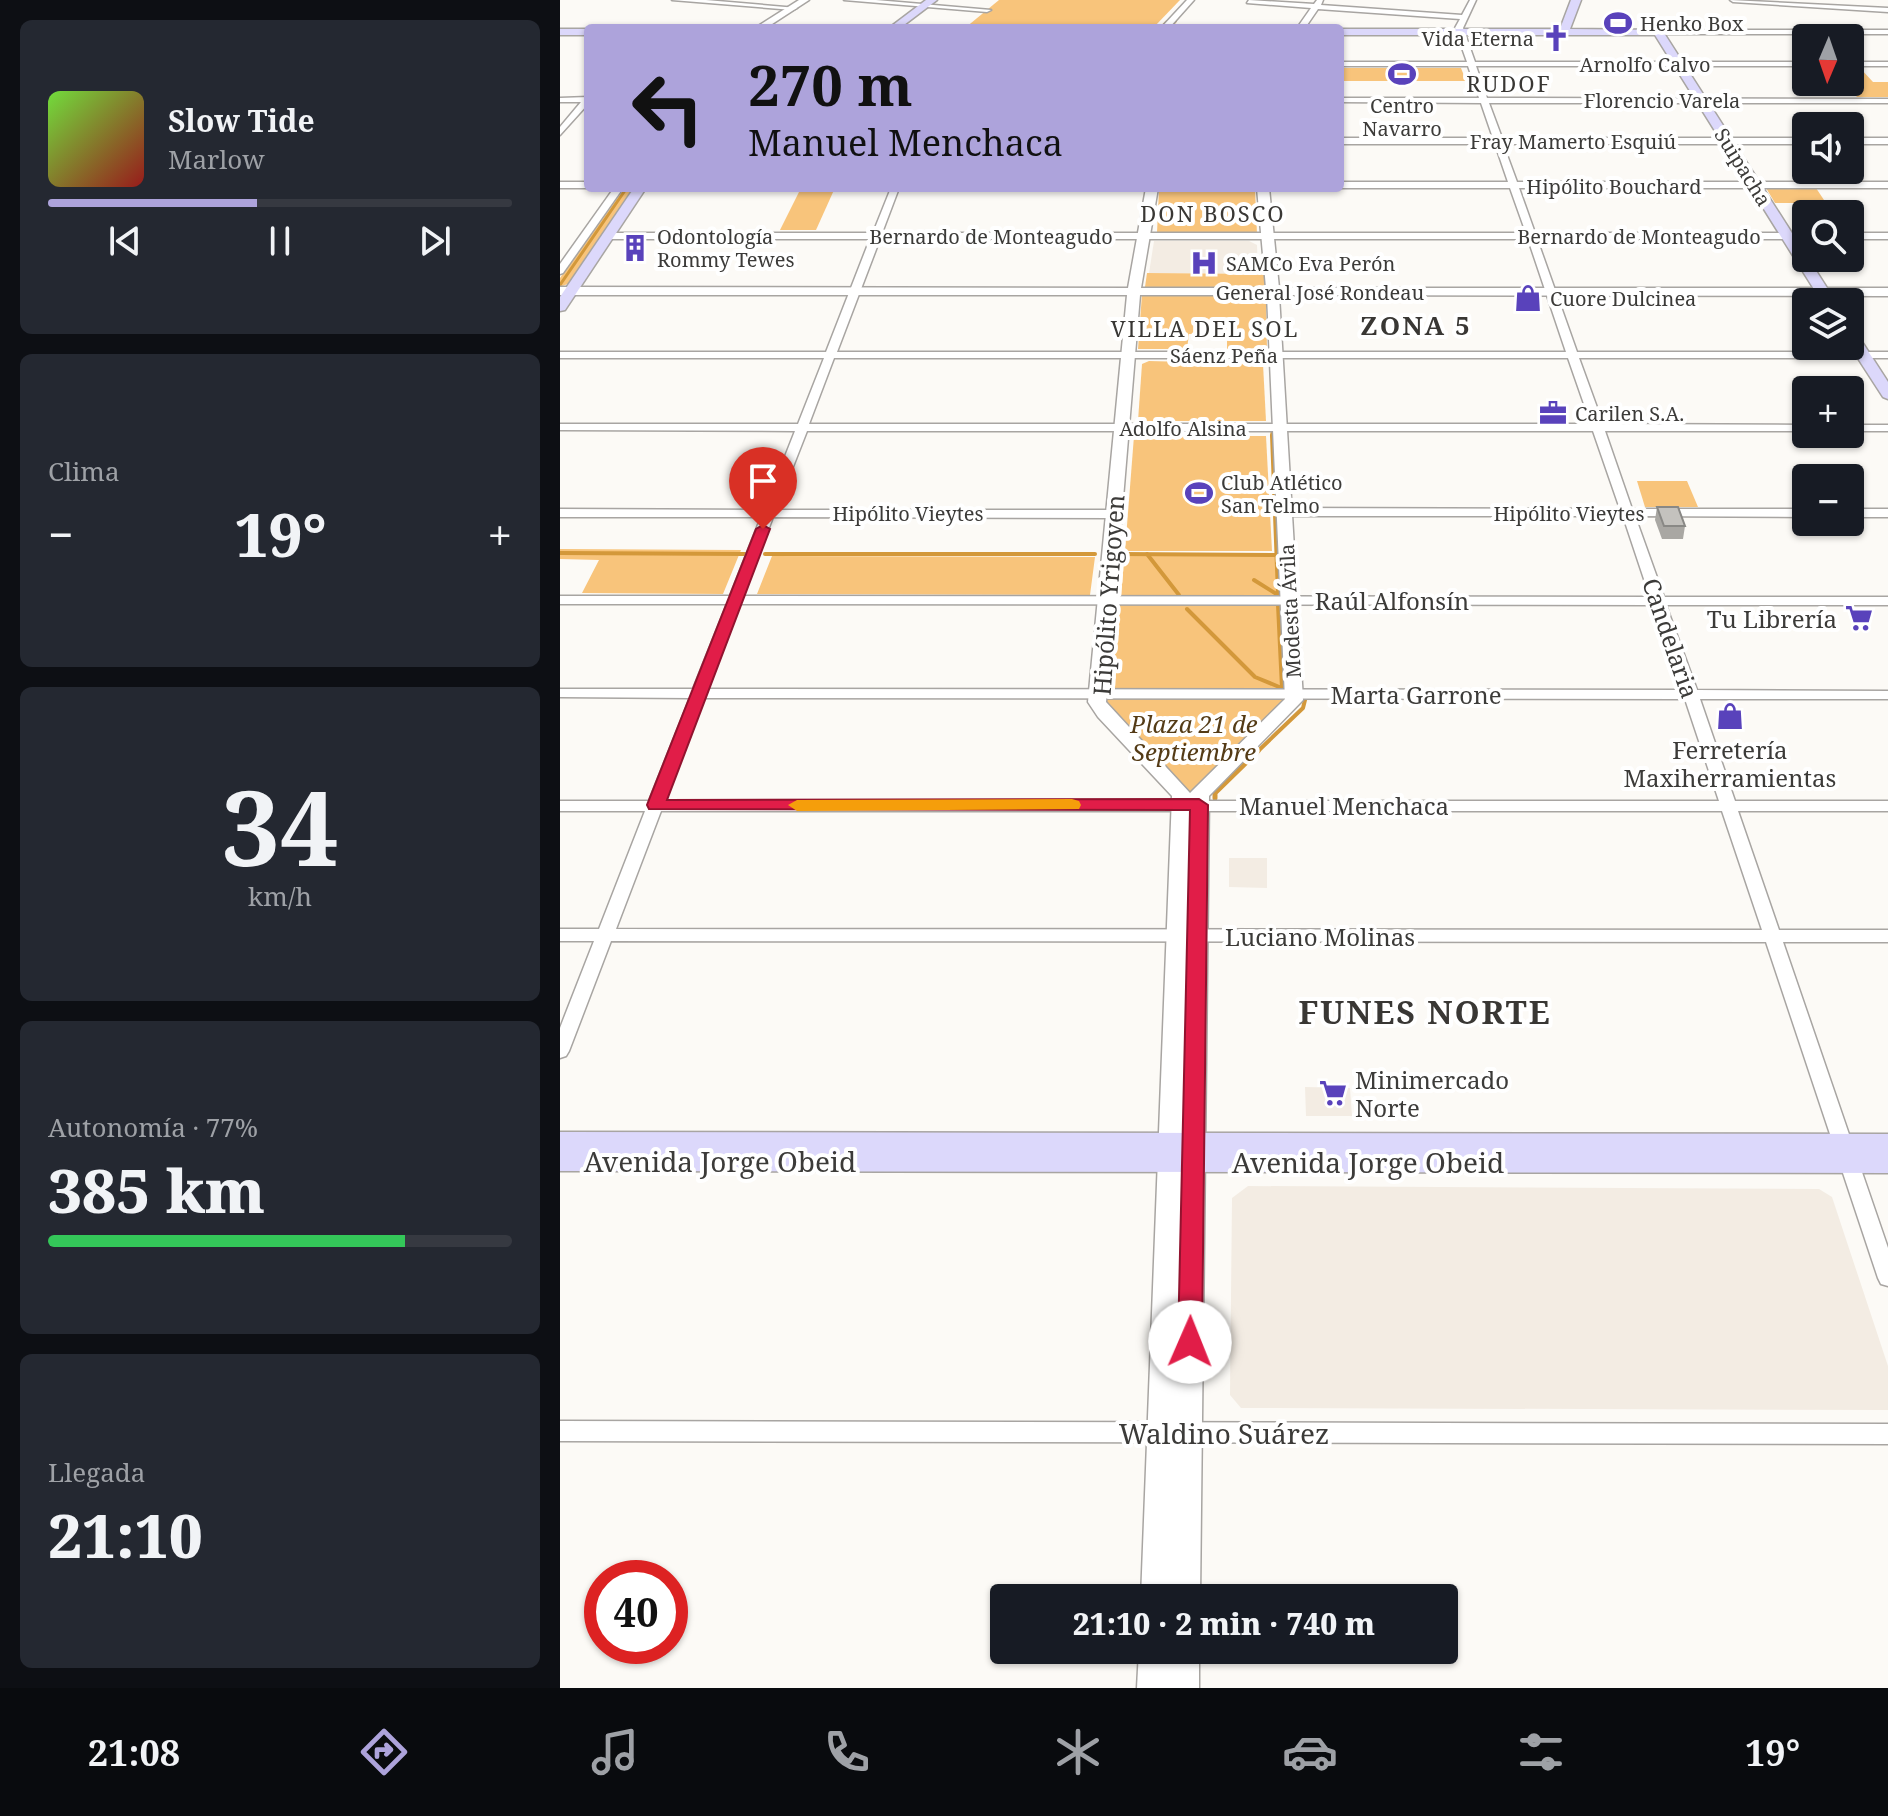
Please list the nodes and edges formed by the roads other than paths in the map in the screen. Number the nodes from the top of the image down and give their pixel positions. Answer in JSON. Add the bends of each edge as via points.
{"nodes":[{"id":1,"x":675,"y":0,"type":"edge"},
{"id":2,"x":805,"y":0,"type":"edge"},
{"id":3,"x":847,"y":0,"type":"edge"},
{"id":4,"x":1191,"y":0,"type":"edge"},
{"id":5,"x":1473,"y":0,"type":"edge"},
{"id":6,"x":1576,"y":0,"type":"edge"},
{"id":7,"x":1733,"y":0,"type":"edge"},
{"id":8,"x":1249,"y":2,"type":"dead end"},
{"id":9,"x":928,"y":3,"type":"edge"},
{"id":10,"x":1834,"y":3,"type":"edge"},
{"id":11,"x":1318,"y":4,"type":"edge"},
{"id":12,"x":793,"y":8,"type":"junction"},
{"id":13,"x":987,"y":10,"type":"dead end"},
{"id":14,"x":1888,"y":10,"type":"edge"},
{"id":15,"x":1465,"y":17,"type":"junction"},
{"id":16,"x":767,"y":24,"type":"edge"},
{"id":17,"x":899,"y":24,"type":"edge"},
{"id":18,"x":1169,"y":24,"type":"edge"},
{"id":19,"x":1304,"y":24,"type":"edge"},
{"id":20,"x":560,"y":32,"type":"edge"},
{"id":21,"x":584,"y":32,"type":"edge"},
{"id":22,"x":1344,"y":32,"type":"edge"},
{"id":23,"x":1461,"y":32,"type":"junction"},
{"id":24,"x":1564,"y":32,"type":"junction"},
{"id":25,"x":1658,"y":32,"type":"junction"},
{"id":26,"x":1888,"y":32,"type":"edge"},
{"id":27,"x":1344,"y":64,"type":"edge"},
{"id":28,"x":1472,"y":64,"type":"junction"},
{"id":29,"x":1678,"y":64,"type":"junction"},
{"id":30,"x":1792,"y":64,"type":"edge"},
{"id":31,"x":1864,"y":64,"type":"edge"},
{"id":32,"x":1888,"y":64,"type":"edge"},
{"id":33,"x":560,"y":100,"type":"edge"},
{"id":34,"x":584,"y":100,"type":"edge"},
{"id":35,"x":1344,"y":100,"type":"edge"},
{"id":36,"x":1484,"y":100,"type":"junction"},
{"id":37,"x":1701,"y":101,"type":"junction"},
{"id":38,"x":1888,"y":101,"type":"edge"},
{"id":39,"x":584,"y":105,"type":"edge"},
{"id":40,"x":560,"y":132,"type":"edge"},
{"id":41,"x":1344,"y":141,"type":"edge"},
{"id":42,"x":1498,"y":141,"type":"junction"},
{"id":43,"x":1727,"y":141,"type":"junction"},
{"id":44,"x":1792,"y":141,"type":"edge"},
{"id":45,"x":1864,"y":141,"type":"edge"},
{"id":46,"x":1888,"y":141,"type":"edge"},
{"id":47,"x":560,"y":185,"type":"edge"},
{"id":48,"x":584,"y":185,"type":"edge"},
{"id":49,"x":1344,"y":185,"type":"edge"},
{"id":50,"x":1755,"y":185,"type":"junction"},
{"id":51,"x":1888,"y":185,"type":"edge"},
{"id":52,"x":1514,"y":186,"type":"junction"},
{"id":53,"x":616,"y":192,"type":"edge"},
{"id":54,"x":637,"y":192,"type":"edge"},
{"id":55,"x":893,"y":192,"type":"edge"},
{"id":56,"x":1151,"y":192,"type":"edge"},
{"id":57,"x":1263,"y":192,"type":"edge"},
{"id":58,"x":608,"y":236,"type":"junction"},
{"id":59,"x":876,"y":236,"type":"junction"},
{"id":60,"x":1145,"y":236,"type":"junction"},
{"id":61,"x":1268,"y":236,"type":"junction"},
{"id":62,"x":1532,"y":236,"type":"junction"},
{"id":63,"x":1787,"y":236,"type":"junction"},
{"id":64,"x":1792,"y":236,"type":"edge"},
{"id":65,"x":1864,"y":236,"type":"edge"},
{"id":66,"x":1888,"y":236,"type":"edge"},
{"id":67,"x":560,"y":271,"type":"edge"},
{"id":68,"x":1820,"y":288,"type":"edge"},
{"id":69,"x":566,"y":291,"type":"edge"},
{"id":70,"x":855,"y":291,"type":"junction"},
{"id":71,"x":1134,"y":292,"type":"junction"},
{"id":72,"x":1273,"y":292,"type":"junction"},
{"id":73,"x":1551,"y":292,"type":"junction"},
{"id":74,"x":1888,"y":292,"type":"edge"},
{"id":75,"x":1864,"y":294,"type":"edge"},
{"id":76,"x":1792,"y":296,"type":"edge"},
{"id":77,"x":560,"y":307,"type":"edge"},
{"id":78,"x":560,"y":355,"type":"edge"},
{"id":79,"x":830,"y":355,"type":"junction"},
{"id":80,"x":1128,"y":355,"type":"junction"},
{"id":81,"x":1276,"y":355,"type":"junction"},
{"id":82,"x":1573,"y":355,"type":"junction"},
{"id":83,"x":1792,"y":355,"type":"edge"},
{"id":84,"x":1864,"y":355,"type":"edge"},
{"id":85,"x":1888,"y":355,"type":"edge"},
{"id":86,"x":1864,"y":357,"type":"edge"},
{"id":87,"x":1888,"y":394,"type":"edge"},
{"id":88,"x":560,"y":427,"type":"edge"},
{"id":89,"x":802,"y":427,"type":"junction"},
{"id":90,"x":1121,"y":428,"type":"junction"},
{"id":91,"x":1280,"y":428,"type":"junction"},
{"id":92,"x":1598,"y":428,"type":"junction"},
{"id":93,"x":1792,"y":428,"type":"edge"},
{"id":94,"x":1864,"y":428,"type":"edge"},
{"id":95,"x":1888,"y":428,"type":"edge"},
{"id":96,"x":1285,"y":512,"type":"junction"},
{"id":97,"x":560,"y":513,"type":"edge"},
{"id":98,"x":769,"y":513,"type":"junction"},
{"id":99,"x":1628,"y":513,"type":"junction"},
{"id":100,"x":1792,"y":513,"type":"edge"},
{"id":101,"x":1864,"y":513,"type":"edge"},
{"id":102,"x":1888,"y":513,"type":"edge"},
{"id":103,"x":1113,"y":514,"type":"junction"},
{"id":104,"x":560,"y":600,"type":"edge"},
{"id":105,"x":735,"y":600,"type":"junction"},
{"id":106,"x":1105,"y":600,"type":"junction"},
{"id":107,"x":1289,"y":600,"type":"junction"},
{"id":108,"x":1658,"y":601,"type":"junction"},
{"id":109,"x":1888,"y":601,"type":"edge"},
{"id":110,"x":560,"y":693,"type":"edge"},
{"id":111,"x":699,"y":694,"type":"junction"},
{"id":112,"x":1098,"y":694,"type":"junction"},
{"id":113,"x":1294,"y":694,"type":"junction"},
{"id":114,"x":1691,"y":695,"type":"junction"},
{"id":115,"x":1888,"y":695,"type":"edge"},
{"id":116,"x":656,"y":805,"type":"junction"},
{"id":117,"x":1190,"y":805,"type":"junction"},
{"id":118,"x":560,"y":806,"type":"edge"},
{"id":119,"x":1728,"y":806,"type":"junction"},
{"id":120,"x":1888,"y":806,"type":"edge"},
{"id":121,"x":560,"y":935,"type":"edge"},
{"id":122,"x":605,"y":935,"type":"junction"},
{"id":123,"x":1187,"y":936,"type":"junction"},
{"id":124,"x":1772,"y":936,"type":"junction"},
{"id":125,"x":1888,"y":936,"type":"edge"},
{"id":126,"x":560,"y":1051,"type":"edge"},
{"id":127,"x":560,"y":1142,"type":"edge"},
{"id":128,"x":1888,"y":1144,"type":"edge"},
{"id":129,"x":1182,"y":1152,"type":"junction"},
{"id":130,"x":1845,"y":1153,"type":"junction"},
{"id":131,"x":560,"y":1161,"type":"edge"},
{"id":132,"x":1888,"y":1163,"type":"edge"},
{"id":133,"x":1888,"y":1278,"type":"edge"},
{"id":134,"x":560,"y":1431,"type":"edge"},
{"id":135,"x":1175,"y":1433,"type":"junction"},
{"id":136,"x":1888,"y":1434,"type":"edge"},
{"id":137,"x":1158,"y":1584,"type":"edge"},
{"id":138,"x":1184,"y":1584,"type":"edge"},
{"id":139,"x":1154,"y":1664,"type":"edge"},
{"id":140,"x":1184,"y":1664,"type":"edge"},
{"id":141,"x":1153,"y":1688,"type":"edge"},
{"id":142,"x":1183,"y":1688,"type":"edge"}],
"edges":[{"from":1,"to":12,"type":"street"},
{"from":2,"to":12,"type":"street"},
{"from":3,"to":9,"type":"street"},
{"from":4,"to":18,"type":"street"},
{"from":5,"to":15,"type":"street"},
{"from":6,"to":24,"type":"main road"},
{"from":7,"to":10,"type":"street"},
{"from":8,"to":11,"type":"street"},
{"from":9,"to":13,"type":"street"},
{"from":9,"to":17,"type":"main road"},
{"from":10,"to":14,"type":"street"},
{"from":11,"to":15,"type":"street"},
{"from":11,"to":19,"type":"street"},
{"from":12,"to":16,"type":"street"},
{"from":15,"to":23,"type":"street"},
{"from":20,"to":21,"type":"main road"},
{"from":22,"to":23,"type":"main road"},
{"from":23,"to":24,"type":"main road"},
{"from":23,"to":28,"type":"street","name":"Candelaria"},
{"from":24,"to":25,"type":"main road"},
{"from":25,"to":26,"type":"street"},
{"from":25,"to":29,"type":"main road","name":"Suipacha"},
{"from":27,"to":28,"type":"street","name":"Arnolfo Calvo"},
{"from":28,"to":29,"type":"street","name":"Arnolfo Calvo"},
{"from":28,"to":36,"type":"street","name":"Candelaria"},
{"from":29,"to":30,"type":"street","name":"Arnolfo Calvo"},
{"from":29,"to":37,"type":"main road","name":"Suipacha"},
{"from":31,"to":32,"type":"street"},
{"from":33,"to":34,"type":"street"},
{"from":35,"to":36,"type":"street","name":"Florencio Varela"},
{"from":36,"to":37,"type":"street","name":"Florencio Varela"},
{"from":36,"to":42,"type":"street","name":"Candelaria"},
{"from":37,"to":38,"type":"street","name":"Florencio Varela"},
{"from":37,"to":43,"type":"main road","name":"Suipacha"},
{"from":39,"to":40,"type":"street"},
{"from":41,"to":42,"type":"street","name":"Fray Mamerto Esquiú"},
{"from":42,"to":43,"type":"street","name":"Fray Mamerto Esquiú"},
{"from":42,"to":52,"type":"street","name":"Candelaria"},
{"from":43,"to":44,"type":"street","name":"Fray Mamerto Esquiú"},
{"from":43,"to":50,"type":"main road","name":"Suipacha"},
{"from":45,"to":46,"type":"street"},
{"from":47,"to":48,"type":"street"},
{"from":49,"to":52,"type":"street","name":"Hipólito Bouchard"},
{"from":50,"to":51,"type":"street","name":"Hipólito Bouchard"},
{"from":50,"to":52,"type":"street","name":"Hipólito Bouchard"},
{"from":50,"to":63,"type":"main road","name":"Suipacha"},
{"from":52,"to":62,"type":"street","name":"Candelaria"},
{"from":53,"to":67,"type":"street"},
{"from":54,"to":58,"type":"main road"},
{"from":55,"to":59,"type":"street"},
{"from":56,"to":60,"type":"street","name":"Hipólito Yrigoyen"},
{"from":57,"to":61,"type":"street","name":"Modesta Ávila"},
{"from":58,"to":59,"type":"street","name":"Bernardo de Monteagudo"},
{"from":58,"to":69,"type":"main road"},
{"from":59,"to":60,"type":"street","name":"Bernardo de Monteagudo"},
{"from":59,"to":70,"type":"street"},
{"from":60,"to":61,"type":"street","name":"Bernardo de Monteagudo"},
{"from":60,"to":71,"type":"street","name":"Hipólito Yrigoyen"},
{"from":61,"to":62,"type":"street","name":"Bernardo de Monteagudo"},
{"from":61,"to":72,"type":"street","name":"Modesta Ávila"},
{"from":62,"to":63,"type":"street","name":"Bernardo de Monteagudo"},
{"from":62,"to":73,"type":"street","name":"Candelaria"},
{"from":63,"to":64,"type":"street","name":"Bernardo de Monteagudo"},
{"from":63,"to":68,"type":"main road","name":"Suipacha"},
{"from":65,"to":66,"type":"street"},
{"from":69,"to":70,"type":"street","name":"General José Rondeau"},
{"from":69,"to":77,"type":"main road"},
{"from":70,"to":71,"type":"street","name":"General José Rondeau"},
{"from":70,"to":79,"type":"street"},
{"from":71,"to":72,"type":"street","name":"General José Rondeau"},
{"from":71,"to":80,"type":"street","name":"Hipólito Yrigoyen"},
{"from":72,"to":73,"type":"street","name":"General José Rondeau"},
{"from":72,"to":81,"type":"street","name":"Modesta Ávila"},
{"from":73,"to":76,"type":"street","name":"General José Rondeau"},
{"from":73,"to":82,"type":"street","name":"Candelaria"},
{"from":74,"to":75,"type":"street","name":"General José Rondeau"},
{"from":78,"to":79,"type":"street","name":"Sáenz Peña"},
{"from":79,"to":80,"type":"street","name":"Sáenz Peña"},
{"from":79,"to":89,"type":"street"},
{"from":80,"to":81,"type":"street","name":"Sáenz Peña"},
{"from":80,"to":90,"type":"street","name":"Hipólito Yrigoyen"},
{"from":81,"to":82,"type":"street","name":"Sáenz Peña"},
{"from":81,"to":91,"type":"street","name":"Modesta Ávila"},
{"from":82,"to":83,"type":"street","name":"Sáenz Peña"},
{"from":82,"to":92,"type":"street","name":"Candelaria"},
{"from":84,"to":85,"type":"street","name":"Sáenz Peña"},
{"from":86,"to":87,"type":"main road"},
{"from":88,"to":89,"type":"street","name":"Adolfo Alsina"},
{"from":89,"to":90,"type":"street","name":"Adolfo Alsina"},
{"from":89,"to":98,"type":"street"},
{"from":90,"to":91,"type":"street","name":"Adolfo Alsina"},
{"from":90,"to":103,"type":"street","name":"Hipólito Yrigoyen"},
{"from":91,"to":92,"type":"street","name":"Adolfo Alsina"},
{"from":91,"to":96,"type":"street","name":"Modesta Ávila"},
{"from":92,"to":93,"type":"street","name":"Adolfo Alsina"},
{"from":92,"to":99,"type":"street","name":"Candelaria"},
{"from":94,"to":95,"type":"street"},
{"from":96,"to":99,"type":"street","name":"Hipólito Vieytes"},
{"from":96,"to":107,"type":"street","name":"Modesta Ávila"},
{"from":97,"to":98,"type":"street","name":"Hipólito Vieytes"},
{"from":98,"to":103,"type":"street","name":"Hipólito Vieytes"},
{"from":98,"to":105,"type":"street"},
{"from":99,"to":100,"type":"street","name":"Hipólito Vieytes"},
{"from":99,"to":108,"type":"street","name":"Candelaria"},
{"from":101,"to":102,"type":"street"},
{"from":103,"to":106,"type":"street","name":"Hipólito Yrigoyen"},
{"from":104,"to":105,"type":"street","name":"Raúl Alfonsín"},
{"from":105,"to":106,"type":"street","name":"Raúl Alfonsín"},
{"from":105,"to":111,"type":"street"},
{"from":106,"to":107,"type":"street","name":"Raúl Alfonsín"},
{"from":106,"to":112,"type":"street","name":"Hipólito Yrigoyen"},
{"from":107,"to":108,"type":"street","name":"Raúl Alfonsín"},
{"from":107,"to":113,"type":"street","name":"Modesta Ávila"},
{"from":108,"to":109,"type":"street","name":"Raúl Alfonsín"},
{"from":108,"to":114,"type":"street","name":"Candelaria"},
{"from":110,"to":111,"type":"street","name":"Marta Garrone"},
{"from":111,"to":112,"type":"street","name":"Marta Garrone"},
{"from":111,"to":116,"type":"street"},
{"from":112,"to":113,"type":"street","name":"Marta Garrone"},
{"from":112,"to":117,"type":"street","name":"Hipólito Yrigoyen","via":[[1104,713]]},
{"from":113,"to":114,"type":"street","name":"Marta Garrone"},
{"from":113,"to":117,"type":"street","name":"Modesta Ávila","via":[[1289,708]]},
{"from":114,"to":115,"type":"street","name":"Marta Garrone"},
{"from":114,"to":119,"type":"street","name":"Candelaria"},
{"from":116,"to":117,"type":"street","name":"Manuel Menchaca"},
{"from":116,"to":118,"type":"street","name":"Manuel Menchaca"},
{"from":116,"to":122,"type":"street"},
{"from":117,"to":119,"type":"street","name":"Manuel Menchaca"},
{"from":117,"to":123,"type":"street"},
{"from":119,"to":120,"type":"street","name":"Manuel Menchaca"},
{"from":119,"to":124,"type":"street","name":"Candelaria"},
{"from":121,"to":122,"type":"street","name":"Luciano Molinas"},
{"from":122,"to":123,"type":"street","name":"Luciano Molinas"},
{"from":122,"to":126,"type":"street"},
{"from":123,"to":124,"type":"street","name":"Luciano Molinas"},
{"from":123,"to":129,"type":"street"},
{"from":124,"to":125,"type":"street","name":"Luciano Molinas"},
{"from":124,"to":130,"type":"street","name":"Candelaria"},
{"from":127,"to":129,"type":"main road","name":"Avenida Jorge Obeid"},
{"from":128,"to":130,"type":"main road","name":"Avenida Jorge Obeid"},
{"from":129,"to":130,"type":"main road","name":"Avenida Jorge Obeid"},
{"from":129,"to":131,"type":"main road","name":"Avenida Jorge Obeid"},
{"from":129,"to":135,"type":"street"},
{"from":130,"to":132,"type":"main road","name":"Avenida Jorge Obeid"},
{"from":130,"to":133,"type":"street","name":"Candelaria"},
{"from":134,"to":135,"type":"street","name":"Waldino Suárez"},
{"from":135,"to":136,"type":"street","name":"Waldino Suárez"},
{"from":135,"to":137,"type":"street"},
{"from":135,"to":138,"type":"street"},
{"from":139,"to":141,"type":"street"},
{"from":140,"to":142,"type":"street"}]}
